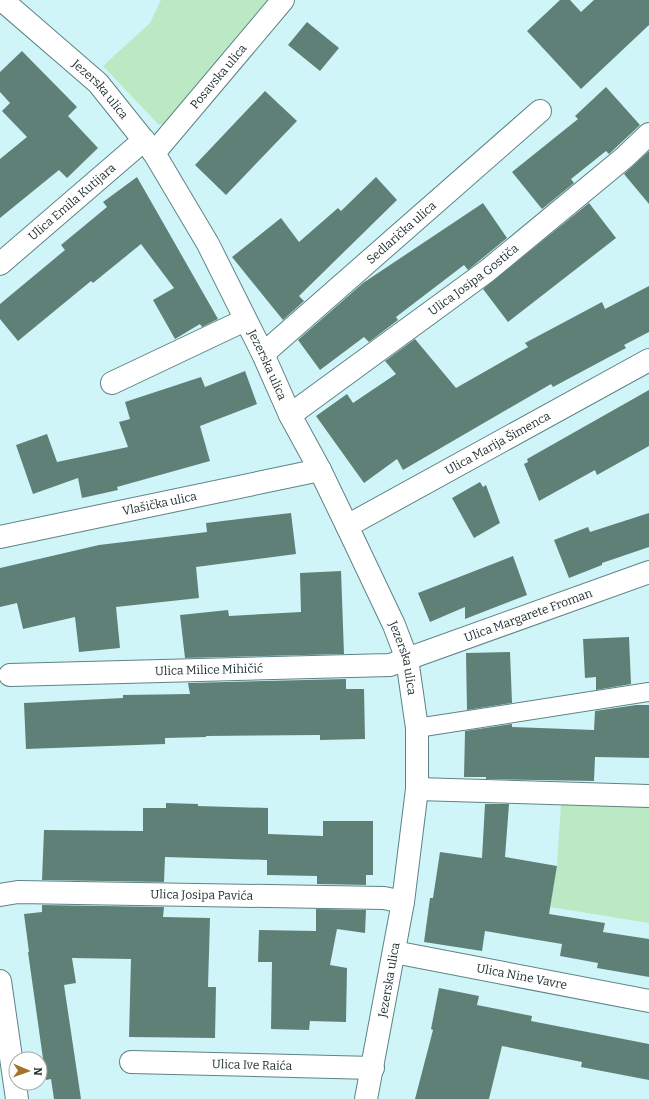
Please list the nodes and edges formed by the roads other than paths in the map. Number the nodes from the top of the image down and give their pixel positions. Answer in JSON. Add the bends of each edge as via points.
{"nodes":[{"id":1,"x":2,"y":0,"type":"edge"},
{"id":2,"x":283,"y":0,"type":"edge"},
{"id":3,"x":540,"y":111,"type":"dead end"},
{"id":4,"x":649,"y":134,"type":"edge"},
{"id":5,"x":149,"y":147,"type":"junction"},
{"id":6,"x":0,"y":264,"type":"edge"},
{"id":7,"x":245,"y":320,"type":"junction"},
{"id":8,"x":263,"y":354,"type":"junction"},
{"id":9,"x":649,"y":360,"type":"edge"},
{"id":10,"x":112,"y":383,"type":"dead end"},
{"id":11,"x":290,"y":415,"type":"junction"},
{"id":12,"x":320,"y":470,"type":"junction"},
{"id":13,"x":347,"y":526,"type":"junction"},
{"id":14,"x":0,"y":537,"type":"edge"},
{"id":15,"x":649,"y":572,"type":"edge"},
{"id":16,"x":407,"y":659,"type":"junction"},
{"id":17,"x":10,"y":675,"type":"dead end"},
{"id":18,"x":649,"y":692,"type":"edge"},
{"id":19,"x":417,"y":728,"type":"junction"},
{"id":20,"x":417,"y":789,"type":"junction"},
{"id":21,"x":649,"y":796,"type":"edge"},
{"id":22,"x":0,"y":895,"type":"edge"},
{"id":23,"x":403,"y":902,"type":"junction"},
{"id":24,"x":394,"y":952,"type":"junction"},
{"id":25,"x":0,"y":982,"type":"edge"},
{"id":26,"x":649,"y":1001,"type":"edge"},
{"id":27,"x":131,"y":1062,"type":"dead end"},
{"id":28,"x":373,"y":1068,"type":"junction"},
{"id":29,"x":17,"y":1099,"type":"edge"},
{"id":30,"x":366,"y":1099,"type":"edge"}],
"edges":[{"from":1,"to":5,"type":"street","name":"Jezerska ulica","via":[[98,83]]},
{"from":2,"to":5,"type":"street","name":"Posavska ulica"},
{"from":3,"to":8,"type":"street","name":"Sedlarička ulica"},
{"from":4,"to":11,"type":"street","name":"Ulica Josipa Gostiča","via":[[625,157],[487,271]]},
{"from":5,"to":6,"type":"street","name":"Ulica Emila Kutijara"},
{"from":5,"to":7,"type":"street","name":"Jezerska ulica","via":[[208,244]]},
{"from":7,"to":8,"type":"street","name":"Jezerska ulica"},
{"from":7,"to":10,"type":"street"},
{"from":8,"to":11,"type":"street","name":"Jezerska ulica"},
{"from":9,"to":13,"type":"street","name":"Ulica Marija Šimenca"},
{"from":11,"to":12,"type":"street","name":"Jezerska ulica"},
{"from":12,"to":13,"type":"street","name":"Jezerska ulica"},
{"from":12,"to":14,"type":"street","name":"Vlašička ulica"},
{"from":13,"to":16,"type":"street","name":"Jezerska ulica","via":[[394,625]]},
{"from":15,"to":16,"type":"street","name":"Ulica Margarete Froman"},
{"from":16,"to":17,"type":"street","name":"Ulica Milice Mihičić","via":[[390,665]]},
{"from":16,"to":19,"type":"street","name":"Jezerska ulica"},
{"from":18,"to":19,"type":"lane"},
{"from":19,"to":20,"type":"street","name":"Jezerska ulica"},
{"from":20,"to":21,"type":"street"},
{"from":20,"to":23,"type":"street","name":"Jezerska ulica"},
{"from":22,"to":23,"type":"street","name":"Ulica Josipa Pavića","via":[[18,892],[384,898]]},
{"from":23,"to":24,"type":"street","name":"Jezerska ulica"},
{"from":24,"to":26,"type":"street","name":"Ulica Nine Vavre"},
{"from":24,"to":28,"type":"street","name":"Jezerska ulica"},
{"from":25,"to":29,"type":"street"},
{"from":27,"to":28,"type":"street","name":"Ulica Ive Raića"},
{"from":28,"to":30,"type":"street","name":"Jezerska ulica"}]}
